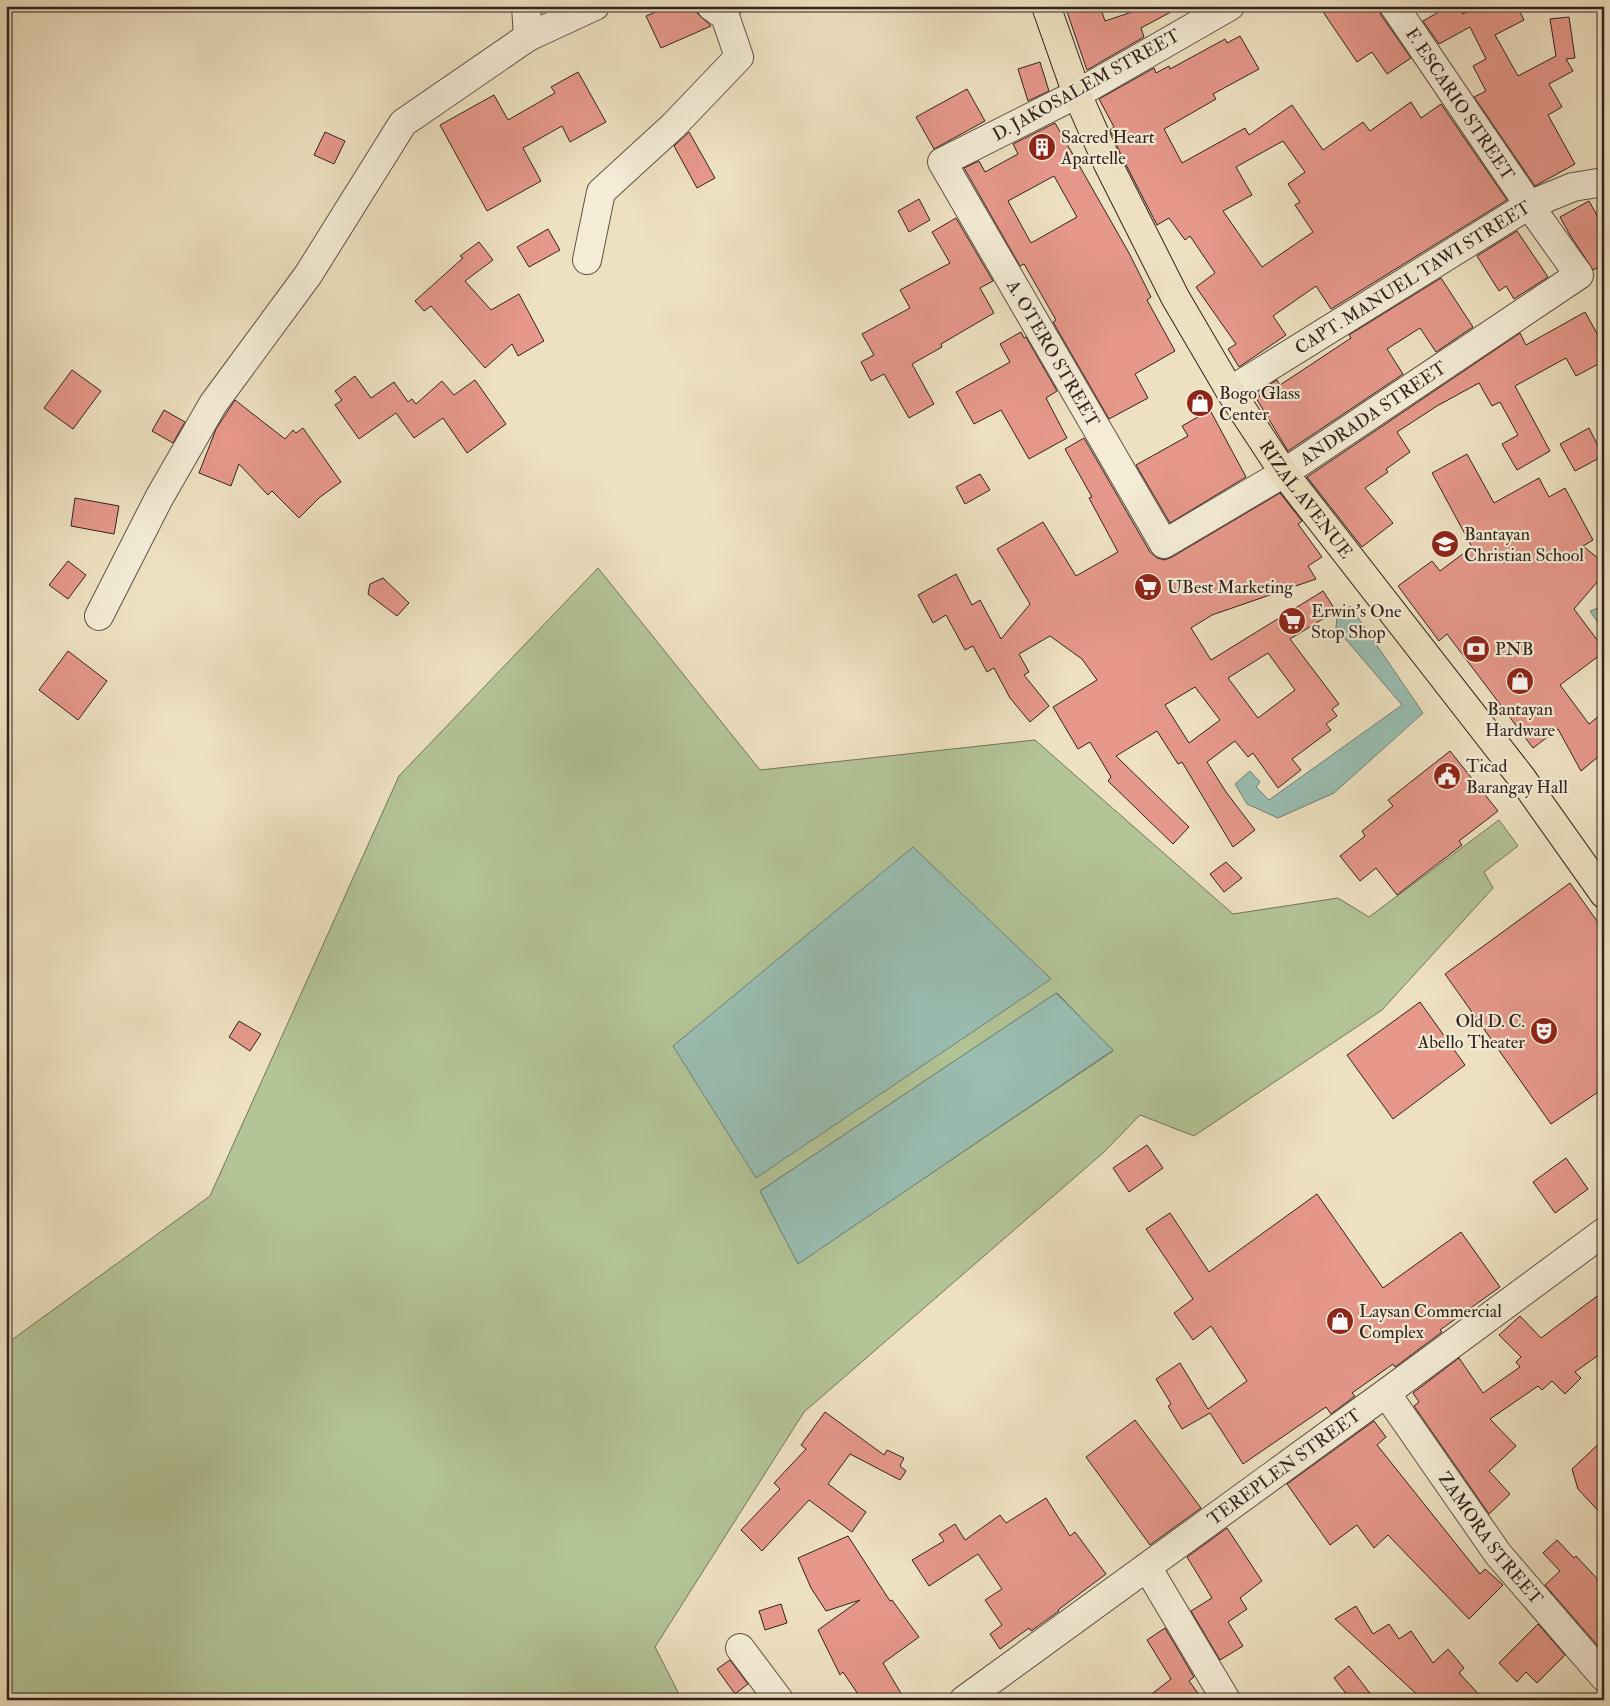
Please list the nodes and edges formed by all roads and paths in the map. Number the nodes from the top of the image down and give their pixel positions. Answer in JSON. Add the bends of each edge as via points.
{"nodes":[{"id":1,"x":526,"y":6,"type":"edge"},
{"id":2,"x":595,"y":6,"type":"edge"},
{"id":3,"x":711,"y":6,"type":"edge"},
{"id":4,"x":1046,"y":6,"type":"edge"},
{"id":5,"x":1230,"y":6,"type":"edge"},
{"id":6,"x":1394,"y":6,"type":"edge"},
{"id":7,"x":528,"y":37,"type":"junction"},
{"id":8,"x":1077,"y":94,"type":"junction"},
{"id":9,"x":942,"y":162,"type":"joint"},
{"id":10,"x":1604,"y":182,"type":"edge"},
{"id":11,"x":1528,"y":205,"type":"junction"},
{"id":12,"x":586,"y":260,"type":"dead end"},
{"id":13,"x":1579,"y":276,"type":"joint"},
{"id":14,"x":1230,"y":391,"type":"junction"},
{"id":15,"x":1284,"y":473,"type":"junction"},
{"id":16,"x":1164,"y":544,"type":"joint"},
{"id":17,"x":99,"y":616,"type":"dead end"},
{"id":18,"x":1604,"y":894,"type":"edge"},
{"id":19,"x":1604,"y":1232,"type":"edge"},
{"id":20,"x":1386,"y":1393,"type":"junction"},
{"id":21,"x":1147,"y":1567,"type":"junction"},
{"id":22,"x":740,"y":1648,"type":"dead end"},
{"id":23,"x":1604,"y":1677,"type":"edge"},
{"id":24,"x":779,"y":1700,"type":"edge"},
{"id":25,"x":964,"y":1700,"type":"edge"},
{"id":26,"x":1226,"y":1700,"type":"edge"}],
"edges":[{"from":1,"to":7,"type":"street"},
{"from":2,"to":7,"type":"street"},
{"from":3,"to":12,"type":"street","via":[[725,16],[738,57],[673,126],[601,192]]},
{"from":4,"to":8,"type":"main road","name":"RIZAL AVENUE"},
{"from":5,"to":8,"type":"street","name":"D. JAKOSALEM STREET"},
{"from":6,"to":11,"type":"street","name":"F. ESCARIO STREET"},
{"from":7,"to":17,"type":"street","via":[[402,123],[308,276],[213,404],[159,498]]},
{"from":8,"to":9,"type":"street","name":"D. JAKOSALEM STREET"},
{"from":8,"to":14,"type":"main road","name":"RIZAL AVENUE","via":[[1108,164],[1175,297]]},
{"from":9,"to":16,"type":"street","name":"A. OTERO STREET"},
{"from":10,"to":11,"type":"street","name":"CAPT. MANUEL TAWI STREET","via":[[1573,187]]},
{"from":11,"to":13,"type":"street","name":"F. ESCARIO STREET"},
{"from":11,"to":14,"type":"street","name":"CAPT. MANUEL TAWI STREET"},
{"from":13,"to":15,"type":"street","name":"ANDRADA STREET"},
{"from":14,"to":15,"type":"main road","name":"RIZAL AVENUE"},
{"from":15,"to":16,"type":"street","name":"ANDRADA STREET"},
{"from":15,"to":18,"type":"main road","name":"RIZAL AVENUE","via":[[1521,777]]},
{"from":19,"to":20,"type":"street","name":"TEREPLEN STREET"},
{"from":20,"to":21,"type":"street","name":"TEREPLEN STREET"},
{"from":20,"to":23,"type":"street","name":"ZAMORA STREET","via":[[1498,1554]]},
{"from":21,"to":25,"type":"street","name":"TEREPLEN STREET"},
{"from":21,"to":26,"type":"street"},
{"from":22,"to":24,"type":"street"}]}
